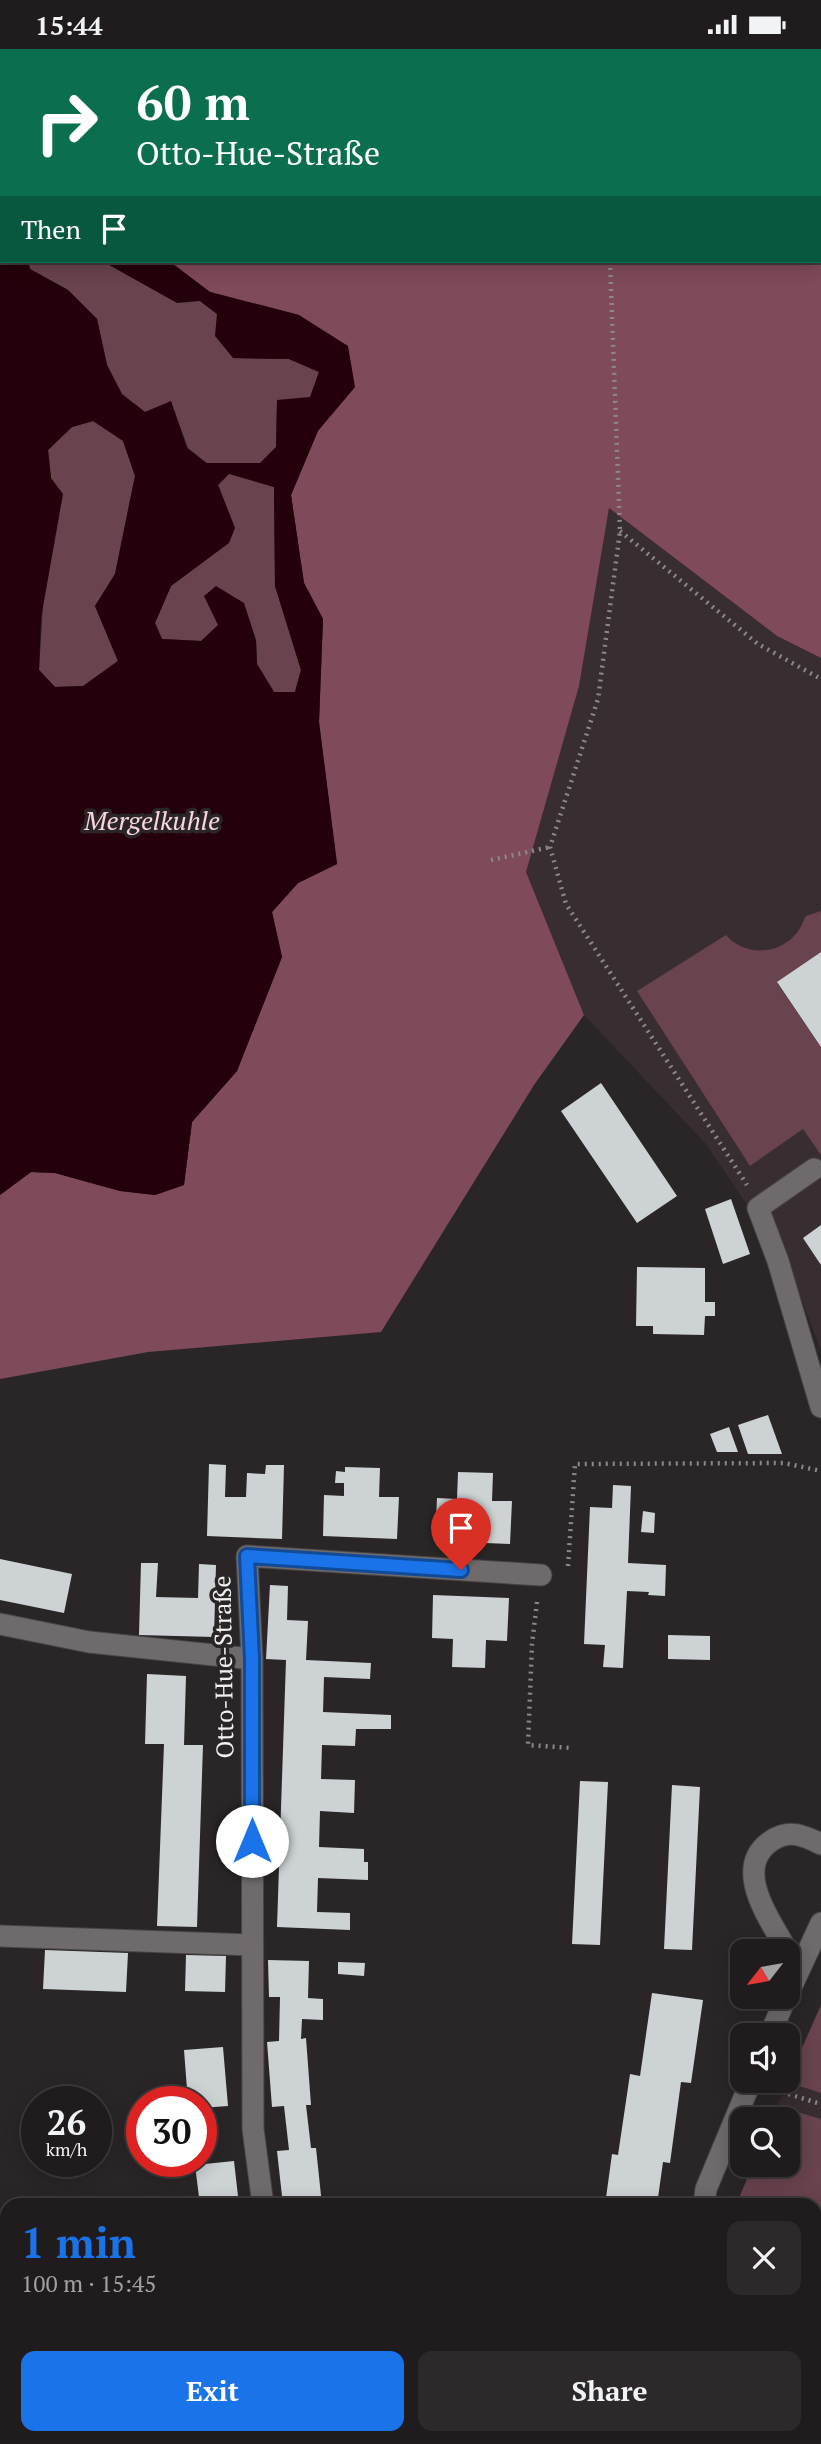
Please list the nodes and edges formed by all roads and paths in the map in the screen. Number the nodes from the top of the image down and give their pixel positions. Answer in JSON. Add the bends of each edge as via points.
{"nodes":[{"id":1,"x":610,"y":263,"type":"edge"},
{"id":2,"x":620,"y":531,"type":"junction"},
{"id":3,"x":821,"y":679,"type":"edge"},
{"id":4,"x":550,"y":847,"type":"junction"},
{"id":5,"x":491,"y":860,"type":"dead end"},
{"id":6,"x":814,"y":1169,"type":"dead end"},
{"id":7,"x":758,"y":1207,"type":"junction"},
{"id":8,"x":821,"y":1407,"type":"edge"},
{"id":9,"x":821,"y":1471,"type":"edge"},
{"id":10,"x":541,"y":1575,"type":"junction"},
{"id":11,"x":0,"y":1624,"type":"edge"},
{"id":12,"x":252,"y":1659,"type":"junction"},
{"id":13,"x":572,"y":1748,"type":"dead end"},
{"id":14,"x":821,"y":1844,"type":"edge"},
{"id":15,"x":821,"y":1923,"type":"edge"},
{"id":16,"x":0,"y":1936,"type":"edge"},
{"id":17,"x":781,"y":1939,"type":"edge"},
{"id":18,"x":252,"y":1945,"type":"junction"},
{"id":19,"x":800,"y":1948,"type":"edge"},
{"id":20,"x":746,"y":2093,"type":"edge"},
{"id":21,"x":788,"y":2093,"type":"edge"},
{"id":22,"x":821,"y":2104,"type":"edge"},
{"id":23,"x":262,"y":2198,"type":"edge"},
{"id":24,"x":705,"y":2198,"type":"edge"}],
"edges":[{"from":1,"to":2,"type":"path"},
{"from":2,"to":3,"type":"path","via":[[758,644]]},
{"from":2,"to":4,"type":"path","via":[[597,699]]},
{"from":4,"to":5,"type":"path"},
{"from":4,"to":7,"type":"path","via":[[566,904]]},
{"from":6,"to":7,"type":"street"},
{"from":7,"to":8,"type":"street"},
{"from":9,"to":10,"type":"path","via":[[784,1464],[575,1464],[567,1574]]},
{"from":10,"to":12,"type":"street","name":"Otto-Hue-Straße","via":[[247,1556]]},
{"from":10,"to":13,"type":"path","via":[[532,1644],[528,1745]]},
{"from":11,"to":12,"type":"street","via":[[89,1642]]},
{"from":12,"to":18,"type":"street","name":"Otto-Hue-Straße"},
{"from":14,"to":17,"type":"street","via":[[792,1833],[779,1836],[756,1857],[752,1871],[756,1892]]},
{"from":15,"to":19,"type":"street"},
{"from":16,"to":18,"type":"street"},
{"from":18,"to":23,"type":"street","name":"Otto-Hue-Straße","via":[[253,2129]]},
{"from":20,"to":24,"type":"street"},
{"from":21,"to":22,"type":"path"}]}
